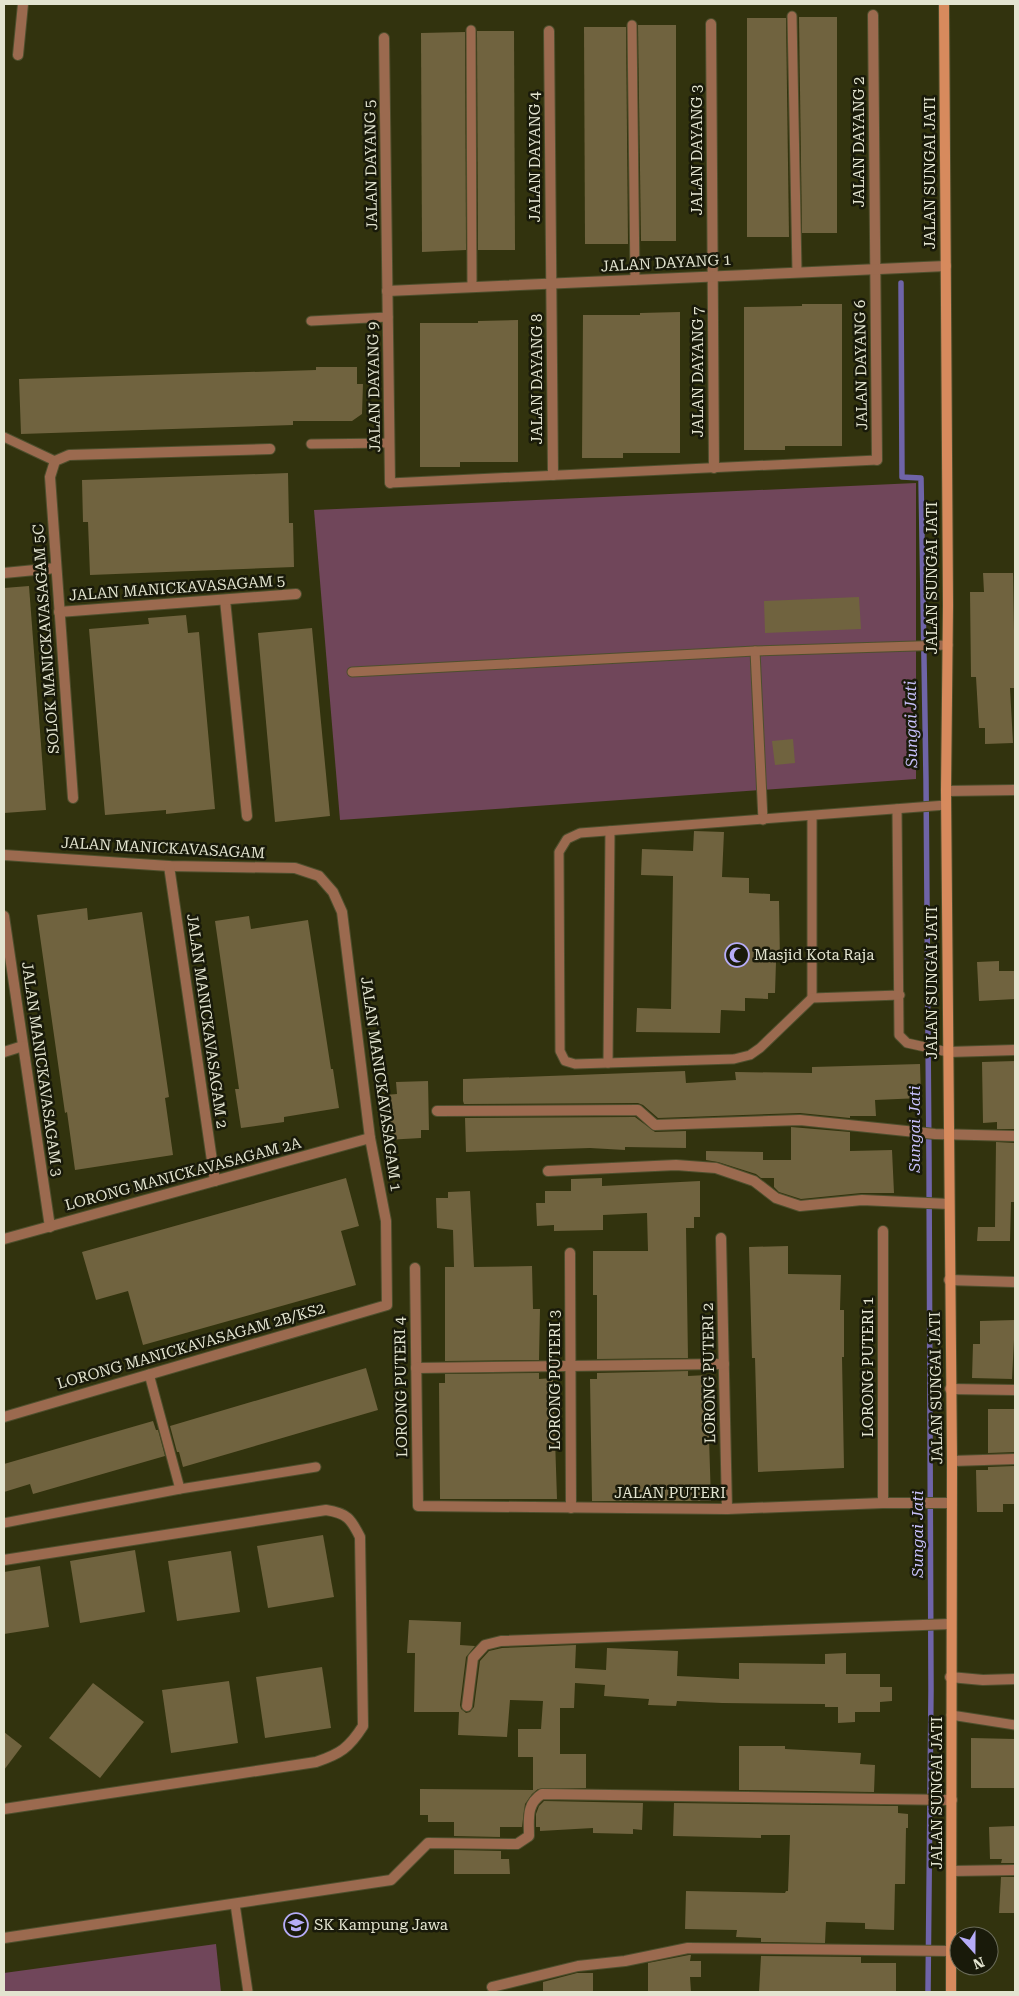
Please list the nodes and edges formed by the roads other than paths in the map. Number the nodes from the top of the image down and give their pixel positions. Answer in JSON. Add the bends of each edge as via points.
{"nodes":[{"id":1,"x":23,"y":4,"type":"edge"},
{"id":2,"x":944,"y":4,"type":"edge"},
{"id":3,"x":873,"y":15,"type":"dead end"},
{"id":4,"x":792,"y":16,"type":"dead end"},
{"id":5,"x":711,"y":24,"type":"dead end"},
{"id":6,"x":632,"y":25,"type":"dead end"},
{"id":7,"x":471,"y":30,"type":"dead end"},
{"id":8,"x":549,"y":30,"type":"dead end"},
{"id":9,"x":384,"y":38,"type":"dead end"},
{"id":10,"x":18,"y":55,"type":"dead end"},
{"id":11,"x":946,"y":266,"type":"junction"},
{"id":12,"x":875,"y":269,"type":"junction"},
{"id":13,"x":797,"y":272,"type":"junction"},
{"id":14,"x":712,"y":276,"type":"junction"},
{"id":15,"x":635,"y":280,"type":"junction"},
{"id":16,"x":552,"y":283,"type":"junction"},
{"id":17,"x":472,"y":287,"type":"junction"},
{"id":18,"x":387,"y":290,"type":"junction"},
{"id":19,"x":388,"y":317,"type":"junction"},
{"id":20,"x":311,"y":321,"type":"dead end"},
{"id":21,"x":4,"y":437,"type":"edge"},
{"id":22,"x":389,"y":443,"type":"junction"},
{"id":23,"x":311,"y":444,"type":"dead end"},
{"id":24,"x":270,"y":449,"type":"dead end"},
{"id":25,"x":877,"y":460,"type":"joint"},
{"id":26,"x":55,"y":462,"type":"junction"},
{"id":27,"x":714,"y":468,"type":"junction"},
{"id":28,"x":553,"y":475,"type":"junction"},
{"id":29,"x":390,"y":483,"type":"joint"},
{"id":30,"x":56,"y":568,"type":"junction"},
{"id":31,"x":4,"y":573,"type":"edge"},
{"id":32,"x":296,"y":594,"type":"dead end"},
{"id":33,"x":225,"y":600,"type":"junction"},
{"id":34,"x":59,"y":612,"type":"junction"},
{"id":35,"x":948,"y":645,"type":"junction"},
{"id":36,"x":755,"y":651,"type":"junction"},
{"id":37,"x":352,"y":672,"type":"dead end"},
{"id":38,"x":1015,"y":790,"type":"edge"},
{"id":39,"x":946,"y":791,"type":"junction"},
{"id":40,"x":72,"y":798,"type":"dead end"},
{"id":41,"x":946,"y":805,"type":"junction"},
{"id":42,"x":897,"y":809,"type":"junction"},
{"id":43,"x":246,"y":816,"type":"dead end"},
{"id":44,"x":812,"y":816,"type":"junction"},
{"id":45,"x":763,"y":820,"type":"junction"},
{"id":46,"x":610,"y":831,"type":"junction"},
{"id":47,"x":4,"y":855,"type":"edge"},
{"id":48,"x":169,"y":866,"type":"junction"},
{"id":49,"x":319,"y":876,"type":"joint"},
{"id":50,"x":4,"y":916,"type":"edge"},
{"id":51,"x":900,"y":995,"type":"junction"},
{"id":52,"x":812,"y":998,"type":"junction"},
{"id":53,"x":23,"y":1046,"type":"junction"},
{"id":54,"x":1015,"y":1050,"type":"edge"},
{"id":55,"x":4,"y":1052,"type":"edge"},
{"id":56,"x":948,"y":1052,"type":"junction"},
{"id":57,"x":608,"y":1064,"type":"junction"},
{"id":58,"x":437,"y":1111,"type":"dead end"},
{"id":59,"x":948,"y":1134,"type":"junction"},
{"id":60,"x":1015,"y":1136,"type":"edge"},
{"id":61,"x":370,"y":1138,"type":"junction"},
{"id":62,"x":548,"y":1171,"type":"dead end"},
{"id":63,"x":216,"y":1181,"type":"junction"},
{"id":64,"x":949,"y":1204,"type":"junction"},
{"id":65,"x":50,"y":1227,"type":"junction"},
{"id":66,"x":884,"y":1231,"type":"dead end"},
{"id":67,"x":722,"y":1238,"type":"dead end"},
{"id":68,"x":4,"y":1239,"type":"edge"},
{"id":69,"x":570,"y":1253,"type":"dead end"},
{"id":70,"x":415,"y":1268,"type":"dead end"},
{"id":71,"x":950,"y":1280,"type":"junction"},
{"id":72,"x":1015,"y":1282,"type":"edge"},
{"id":73,"x":387,"y":1305,"type":"joint"},
{"id":74,"x":724,"y":1364,"type":"junction"},
{"id":75,"x":570,"y":1366,"type":"junction"},
{"id":76,"x":416,"y":1368,"type":"junction"},
{"id":77,"x":149,"y":1374,"type":"junction"},
{"id":78,"x":950,"y":1389,"type":"junction"},
{"id":79,"x":1015,"y":1390,"type":"edge"},
{"id":80,"x":4,"y":1417,"type":"edge"},
{"id":81,"x":1015,"y":1459,"type":"edge"},
{"id":82,"x":952,"y":1461,"type":"junction"},
{"id":83,"x":316,"y":1467,"type":"dead end"},
{"id":84,"x":180,"y":1489,"type":"junction"},
{"id":85,"x":883,"y":1503,"type":"junction"},
{"id":86,"x":951,"y":1503,"type":"junction"},
{"id":87,"x":418,"y":1506,"type":"joint"},
{"id":88,"x":571,"y":1508,"type":"junction"},
{"id":89,"x":727,"y":1508,"type":"junction"},
{"id":90,"x":4,"y":1523,"type":"edge"},
{"id":91,"x":4,"y":1560,"type":"edge"},
{"id":92,"x":950,"y":1624,"type":"junction"},
{"id":93,"x":950,"y":1677,"type":"junction"},
{"id":94,"x":1015,"y":1679,"type":"edge"},
{"id":95,"x":467,"y":1706,"type":"dead end"},
{"id":96,"x":951,"y":1715,"type":"junction"},
{"id":97,"x":1015,"y":1725,"type":"edge"},
{"id":98,"x":952,"y":1800,"type":"junction"},
{"id":99,"x":4,"y":1809,"type":"edge"},
{"id":100,"x":1015,"y":1870,"type":"edge"},
{"id":101,"x":952,"y":1871,"type":"junction"},
{"id":102,"x":235,"y":1904,"type":"junction"},
{"id":103,"x":951,"y":1926,"type":"edge"},
{"id":104,"x":4,"y":1938,"type":"edge"},
{"id":105,"x":949,"y":1951,"type":"edge"},
{"id":106,"x":950,"y":1976,"type":"edge"},
{"id":107,"x":492,"y":1987,"type":"dead end"},
{"id":108,"x":248,"y":1992,"type":"edge"},
{"id":109,"x":950,"y":1992,"type":"edge"}],
"edges":[{"from":1,"to":10,"type":"street"},
{"from":2,"to":11,"type":"main road","name":"JALAN SUNGAI JATI"},
{"from":3,"to":12,"type":"street","name":"JALAN DAYANG 2"},
{"from":4,"to":13,"type":"lane"},
{"from":5,"to":14,"type":"street","name":"JALAN DAYANG 3"},
{"from":6,"to":15,"type":"lane"},
{"from":7,"to":17,"type":"lane"},
{"from":8,"to":16,"type":"street","name":"JALAN DAYANG 4"},
{"from":9,"to":18,"type":"street","name":"JALAN DAYANG 5"},
{"from":11,"to":12,"type":"street","name":"JALAN DAYANG 1"},
{"from":11,"to":35,"type":"main road","name":"JALAN SUNGAI JATI"},
{"from":12,"to":13,"type":"street","name":"JALAN DAYANG 1"},
{"from":12,"to":25,"type":"street","name":"JALAN DAYANG 6"},
{"from":13,"to":14,"type":"street","name":"JALAN DAYANG 1"},
{"from":14,"to":15,"type":"street","name":"JALAN DAYANG 1"},
{"from":14,"to":27,"type":"street","name":"JALAN DAYANG 7"},
{"from":15,"to":16,"type":"street","name":"JALAN DAYANG 1"},
{"from":16,"to":17,"type":"street","name":"JALAN DAYANG 1"},
{"from":16,"to":28,"type":"street","name":"JALAN DAYANG 8"},
{"from":17,"to":18,"type":"street","name":"JALAN DAYANG 1"},
{"from":18,"to":19,"type":"street","name":"JALAN DAYANG 9"},
{"from":19,"to":20,"type":"lane"},
{"from":19,"to":22,"type":"street","name":"JALAN DAYANG 9"},
{"from":21,"to":26,"type":"lane"},
{"from":22,"to":23,"type":"lane"},
{"from":22,"to":29,"type":"street","name":"JALAN DAYANG 9"},
{"from":24,"to":26,"type":"street","via":[[69,455]]},
{"from":25,"to":27,"type":"lane"},
{"from":26,"to":30,"type":"street","name":"SOLOK MANICKAVASAGAM 5C","via":[[50,477]]},
{"from":27,"to":28,"type":"lane"},
{"from":28,"to":29,"type":"lane"},
{"from":30,"to":31,"type":"street"},
{"from":30,"to":34,"type":"street","name":"SOLOK MANICKAVASAGAM 5C"},
{"from":32,"to":33,"type":"street","name":"JALAN MANICKAVASAGAM 5"},
{"from":33,"to":34,"type":"street","name":"JALAN MANICKAVASAGAM 5"},
{"from":33,"to":43,"type":"street"},
{"from":34,"to":40,"type":"street","name":"SOLOK MANICKAVASAGAM 5C"},
{"from":35,"to":36,"type":"lane"},
{"from":35,"to":39,"type":"main road","name":"JALAN SUNGAI JATI"},
{"from":36,"to":37,"type":"lane"},
{"from":36,"to":45,"type":"lane"},
{"from":38,"to":39,"type":"street"},
{"from":39,"to":41,"type":"main road","name":"JALAN SUNGAI JATI"},
{"from":41,"to":42,"type":"lane"},
{"from":41,"to":56,"type":"main road","name":"JALAN SUNGAI JATI"},
{"from":42,"to":44,"type":"lane"},
{"from":42,"to":51,"type":"lane"},
{"from":44,"to":45,"type":"lane"},
{"from":44,"to":52,"type":"lane"},
{"from":45,"to":46,"type":"lane"},
{"from":46,"to":57,"type":"lane"},
{"from":46,"to":57,"type":"lane","via":[[580,833],[567,839],[559,852],[560,1051],[565,1061],[575,1064]]},
{"from":47,"to":48,"type":"street","name":"JALAN MANICKAVASAGAM"},
{"from":48,"to":49,"type":"street","name":"JALAN MANICKAVASAGAM","via":[[295,868]]},
{"from":48,"to":63,"type":"street","name":"JALAN MANICKAVASAGAM 2"},
{"from":49,"to":61,"type":"street","name":"JALAN MANICKAVASAGAM 1","via":[[333,892],[342,912]]},
{"from":50,"to":53,"type":"street","name":"JALAN MANICKAVASAGAM 3"},
{"from":51,"to":52,"type":"lane"},
{"from":51,"to":56,"type":"lane","via":[[899,1034],[907,1043]]},
{"from":52,"to":57,"type":"lane","via":[[750,1055],[734,1059]]},
{"from":53,"to":55,"type":"street"},
{"from":53,"to":65,"type":"street","name":"JALAN MANICKAVASAGAM 3"},
{"from":54,"to":56,"type":"street"},
{"from":56,"to":59,"type":"main road","name":"JALAN SUNGAI JATI"},
{"from":58,"to":59,"type":"street","via":[[638,1110],[655,1125],[800,1120]]},
{"from":59,"to":60,"type":"street"},
{"from":59,"to":64,"type":"main road","name":"JALAN SUNGAI JATI"},
{"from":61,"to":63,"type":"street","name":"LORONG MANICKAVASAGAM 2A"},
{"from":61,"to":73,"type":"street","name":"JALAN MANICKAVASAGAM 1","via":[[386,1221]]},
{"from":62,"to":64,"type":"street","via":[[686,1165],[716,1168],[754,1181],[776,1198],[800,1206],[862,1200]]},
{"from":63,"to":65,"type":"street","name":"LORONG MANICKAVASAGAM 2A"},
{"from":64,"to":71,"type":"main road","name":"JALAN SUNGAI JATI"},
{"from":65,"to":68,"type":"street","name":"LORONG MANICKAVASAGAM 2A"},
{"from":66,"to":85,"type":"street","name":"LORONG PUTERI 1"},
{"from":67,"to":74,"type":"street","name":"LORONG PUTERI 2"},
{"from":69,"to":75,"type":"street","name":"LORONG PUTERI 3"},
{"from":70,"to":76,"type":"street","name":"LORONG PUTERI 4"},
{"from":71,"to":72,"type":"street"},
{"from":71,"to":78,"type":"main road","name":"JALAN SUNGAI JATI"},
{"from":73,"to":77,"type":"street","name":"LORONG MANICKAVASAGAM 2B/KS2"},
{"from":74,"to":75,"type":"street"},
{"from":74,"to":89,"type":"street","name":"LORONG PUTERI 2"},
{"from":75,"to":76,"type":"street"},
{"from":75,"to":88,"type":"street","name":"LORONG PUTERI 3"},
{"from":76,"to":87,"type":"street","name":"LORONG PUTERI 4"},
{"from":77,"to":80,"type":"street","name":"LORONG MANICKAVASAGAM 2B/KS2"},
{"from":77,"to":84,"type":"lane"},
{"from":78,"to":79,"type":"street"},
{"from":78,"to":82,"type":"main road","name":"JALAN SUNGAI JATI"},
{"from":81,"to":82,"type":"street"},
{"from":82,"to":86,"type":"main road","name":"JALAN SUNGAI JATI"},
{"from":83,"to":84,"type":"lane"},
{"from":84,"to":90,"type":"lane"},
{"from":85,"to":86,"type":"street","name":"JALAN PUTERI"},
{"from":85,"to":89,"type":"street","name":"JALAN PUTERI"},
{"from":86,"to":92,"type":"main road","name":"JALAN SUNGAI JATI"},
{"from":87,"to":88,"type":"street","name":"JALAN PUTERI"},
{"from":88,"to":89,"type":"street","name":"JALAN PUTERI"},
{"from":91,"to":99,"type":"street","via":[[326,1510],[340,1512],[351,1521],[360,1537],[363,1726],[353,1742],[338,1754],[316,1762]]},
{"from":92,"to":93,"type":"main road","name":"JALAN SUNGAI JATI"},
{"from":92,"to":95,"type":"street","via":[[502,1641],[485,1645],[473,1658]]},
{"from":93,"to":94,"type":"street"},
{"from":93,"to":96,"type":"main road","name":"JALAN SUNGAI JATI"},
{"from":96,"to":97,"type":"lane"},
{"from":96,"to":98,"type":"main road","name":"JALAN SUNGAI JATI"},
{"from":98,"to":101,"type":"main road","name":"JALAN SUNGAI JATI"},
{"from":98,"to":102,"type":"street","via":[[542,1794],[530,1807],[529,1836],[517,1844],[428,1843],[391,1880]]},
{"from":100,"to":101,"type":"street"},
{"from":101,"to":103,"type":"main road","name":"JALAN SUNGAI JATI"},
{"from":102,"to":104,"type":"street"},
{"from":102,"to":108,"type":"lane"},
{"from":105,"to":107,"type":"street","via":[[688,1948],[625,1961],[578,1966]]},
{"from":106,"to":109,"type":"main road","name":"JALAN SUNGAI JATI"}]}
